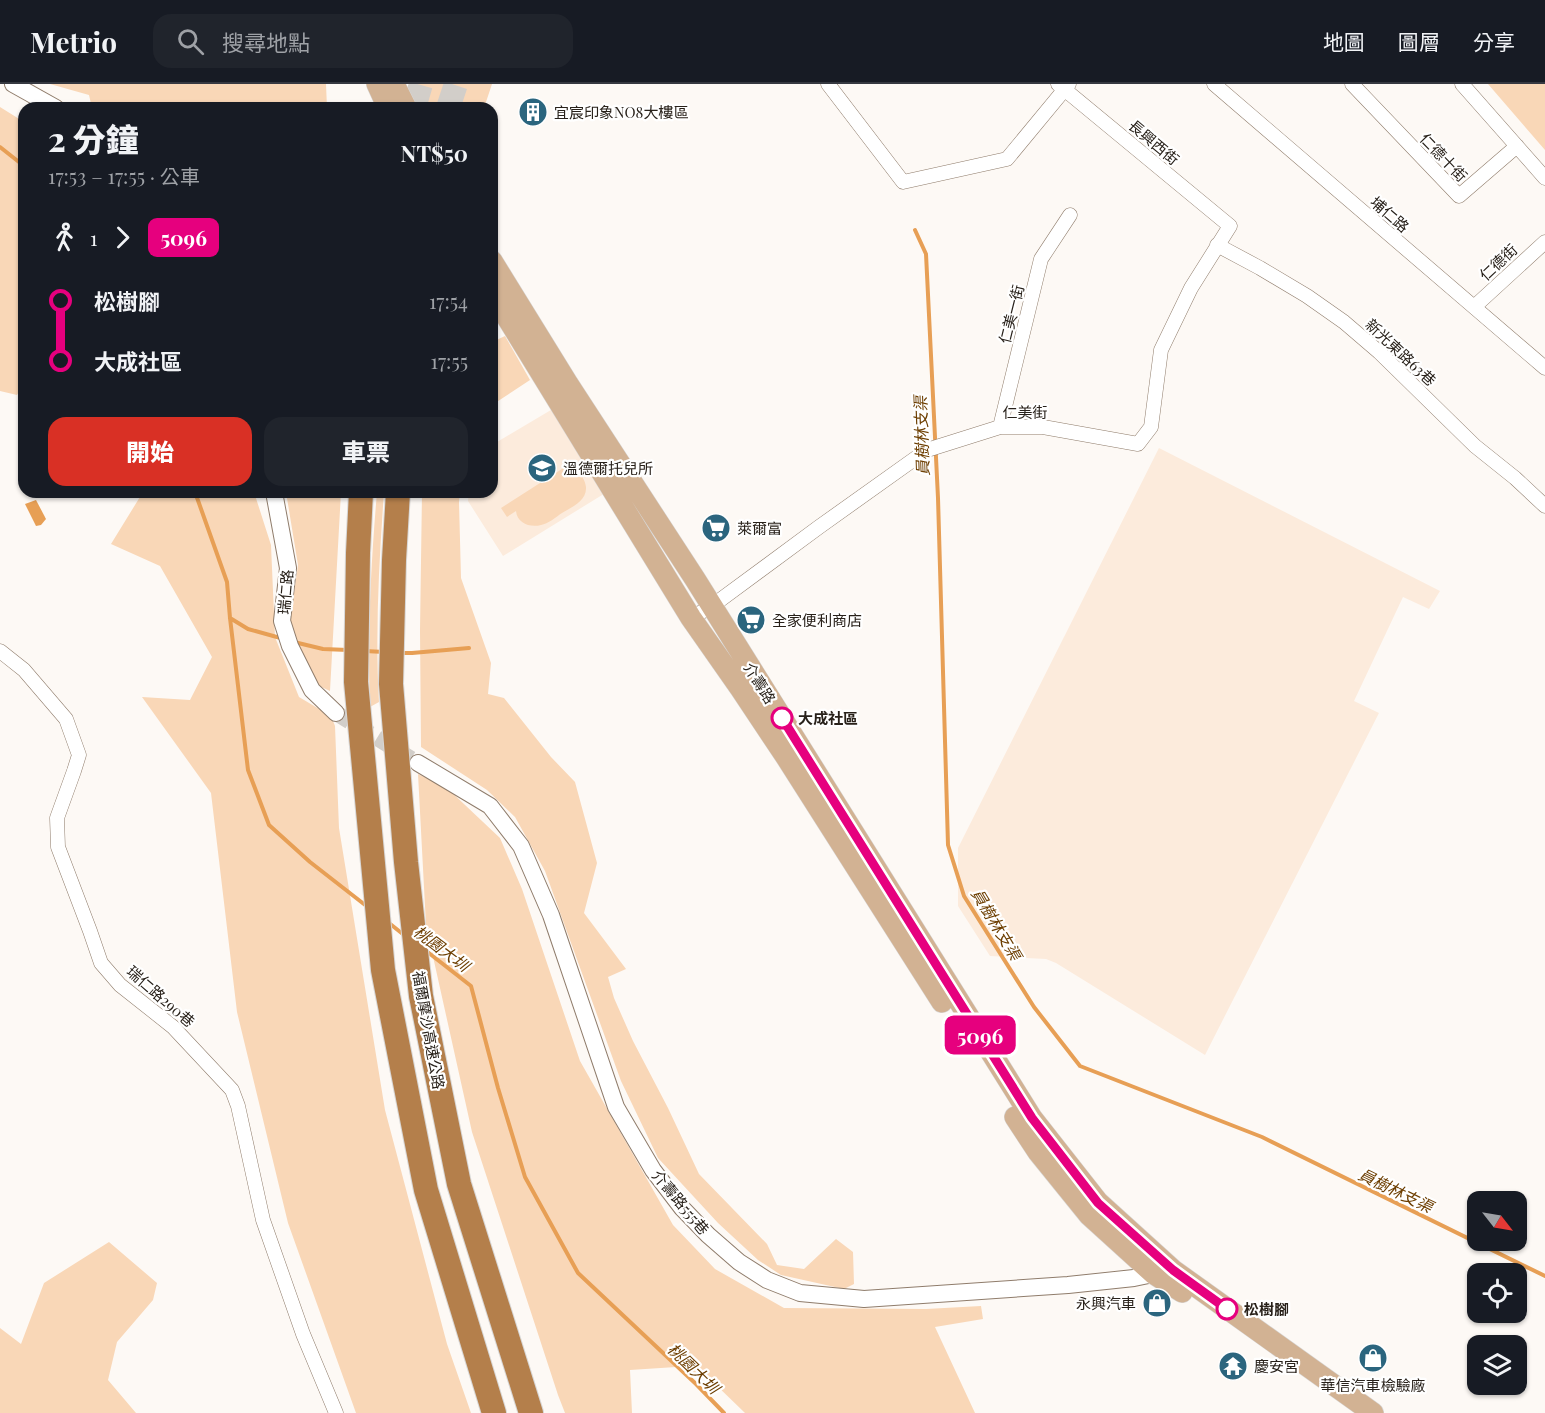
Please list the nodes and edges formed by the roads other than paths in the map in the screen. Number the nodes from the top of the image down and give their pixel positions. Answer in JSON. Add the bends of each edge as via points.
{"nodes":[{"id":1,"x":14,"y":84,"type":"edge"},
{"id":2,"x":377,"y":84,"type":"edge"},
{"id":3,"x":394,"y":84,"type":"edge"},
{"id":4,"x":828,"y":84,"type":"edge"},
{"id":5,"x":1214,"y":84,"type":"edge"},
{"id":6,"x":1352,"y":84,"type":"edge"},
{"id":7,"x":1462,"y":84,"type":"edge"},
{"id":8,"x":1064,"y":86,"type":"edge"},
{"id":9,"x":46,"y":102,"type":"edge"},
{"id":10,"x":385,"y":102,"type":"edge"},
{"id":11,"x":403,"y":102,"type":"edge"},
{"id":12,"x":1517,"y":146,"type":"junction"},
{"id":13,"x":1545,"y":178,"type":"edge"},
{"id":14,"x":1070,"y":215,"type":"dead end"},
{"id":15,"x":1230,"y":226,"type":"joint"},
{"id":16,"x":1545,"y":242,"type":"edge"},
{"id":17,"x":1217,"y":245,"type":"junction"},
{"id":18,"x":498,"y":271,"type":"edge"},
{"id":19,"x":498,"y":303,"type":"edge"},
{"id":20,"x":1474,"y":307,"type":"junction"},
{"id":21,"x":1545,"y":368,"type":"edge"},
{"id":22,"x":1000,"y":427,"type":"junction"},
{"id":23,"x":275,"y":498,"type":"edge"},
{"id":24,"x":361,"y":498,"type":"edge"},
{"id":25,"x":398,"y":498,"type":"edge"},
{"id":26,"x":1545,"y":506,"type":"edge"},
{"id":27,"x":712,"y":606,"type":"junction"},
{"id":28,"x":691,"y":618,"type":"junction"},
{"id":29,"x":0,"y":651,"type":"edge"},
{"id":30,"x":336,"y":713,"type":"tunnel mouth"},
{"id":31,"x":418,"y":763,"type":"tunnel mouth"},
{"id":32,"x":1164,"y":1272,"type":"junction"},
{"id":33,"x":336,"y":1413,"type":"edge"},
{"id":34,"x":494,"y":1413,"type":"edge"},
{"id":35,"x":531,"y":1413,"type":"edge"},
{"id":36,"x":1355,"y":1413,"type":"edge"},
{"id":37,"x":1373,"y":1413,"type":"edge"}],
"edges":[{"from":1,"to":9,"type":"street"},
{"from":2,"to":10,"type":"main road"},
{"from":3,"to":11,"type":"main road"},
{"from":4,"to":8,"type":"street","via":[[903,182],[1007,159]]},
{"from":5,"to":20,"type":"street","name":"埔仁路"},
{"from":6,"to":12,"type":"street","name":"仁德十街","via":[[1459,196]]},
{"from":7,"to":12,"type":"street"},
{"from":8,"to":15,"type":"street","name":"長興西街"},
{"from":12,"to":13,"type":"street"},
{"from":14,"to":22,"type":"street","name":"仁美一街","via":[[1041,259]]},
{"from":15,"to":17,"type":"street","name":"仁美街"},
{"from":16,"to":20,"type":"street","name":"仁德街"},
{"from":17,"to":22,"type":"street","name":"仁美街","via":[[1161,350],[1151,427],[1138,444],[1043,427]]},
{"from":17,"to":26,"type":"street","name":"新光東路63巷","via":[[1307,296],[1344,322],[1475,446]]},
{"from":18,"to":27,"type":"main road","name":"介壽路"},
{"from":19,"to":28,"type":"main road","name":"介壽路"},
{"from":20,"to":21,"type":"street","name":"埔仁路"},
{"from":22,"to":27,"type":"street","name":"仁美街","via":[[935,448]]},
{"from":23,"to":30,"type":"street","name":"瑞仁路","via":[[288,568],[282,621],[312,690]]},
{"from":24,"to":34,"type":"highway","via":[[356,682],[383,970],[426,1190]]},
{"from":25,"to":35,"type":"highway","name":"福爾摩沙高速公路","via":[[391,684],[421,996],[459,1184]]},
{"from":27,"to":28,"type":"street","name":"仁美街"},
{"from":27,"to":32,"type":"main road","name":"介壽路","via":[[1032,1118],[1098,1203]]},
{"from":28,"to":32,"type":"main road","name":"介壽路","via":[[786,757],[1038,1152],[1089,1215]]},
{"from":29,"to":33,"type":"street","name":"瑞仁路290巷","via":[[24,670],[66,719],[79,755],[57,818],[58,847],[101,963],[120,985],[173,1027],[232,1090],[263,1220]]},
{"from":31,"to":32,"type":"street","name":"介壽路555巷","via":[[490,806],[521,846],[550,915],[616,1107],[653,1170],[682,1208],[739,1262],[767,1280],[800,1293],[864,1299],[1068,1285]]},
{"from":32,"to":36,"type":"main road","name":"介壽路"},
{"from":32,"to":37,"type":"main road","name":"介壽路"}]}
